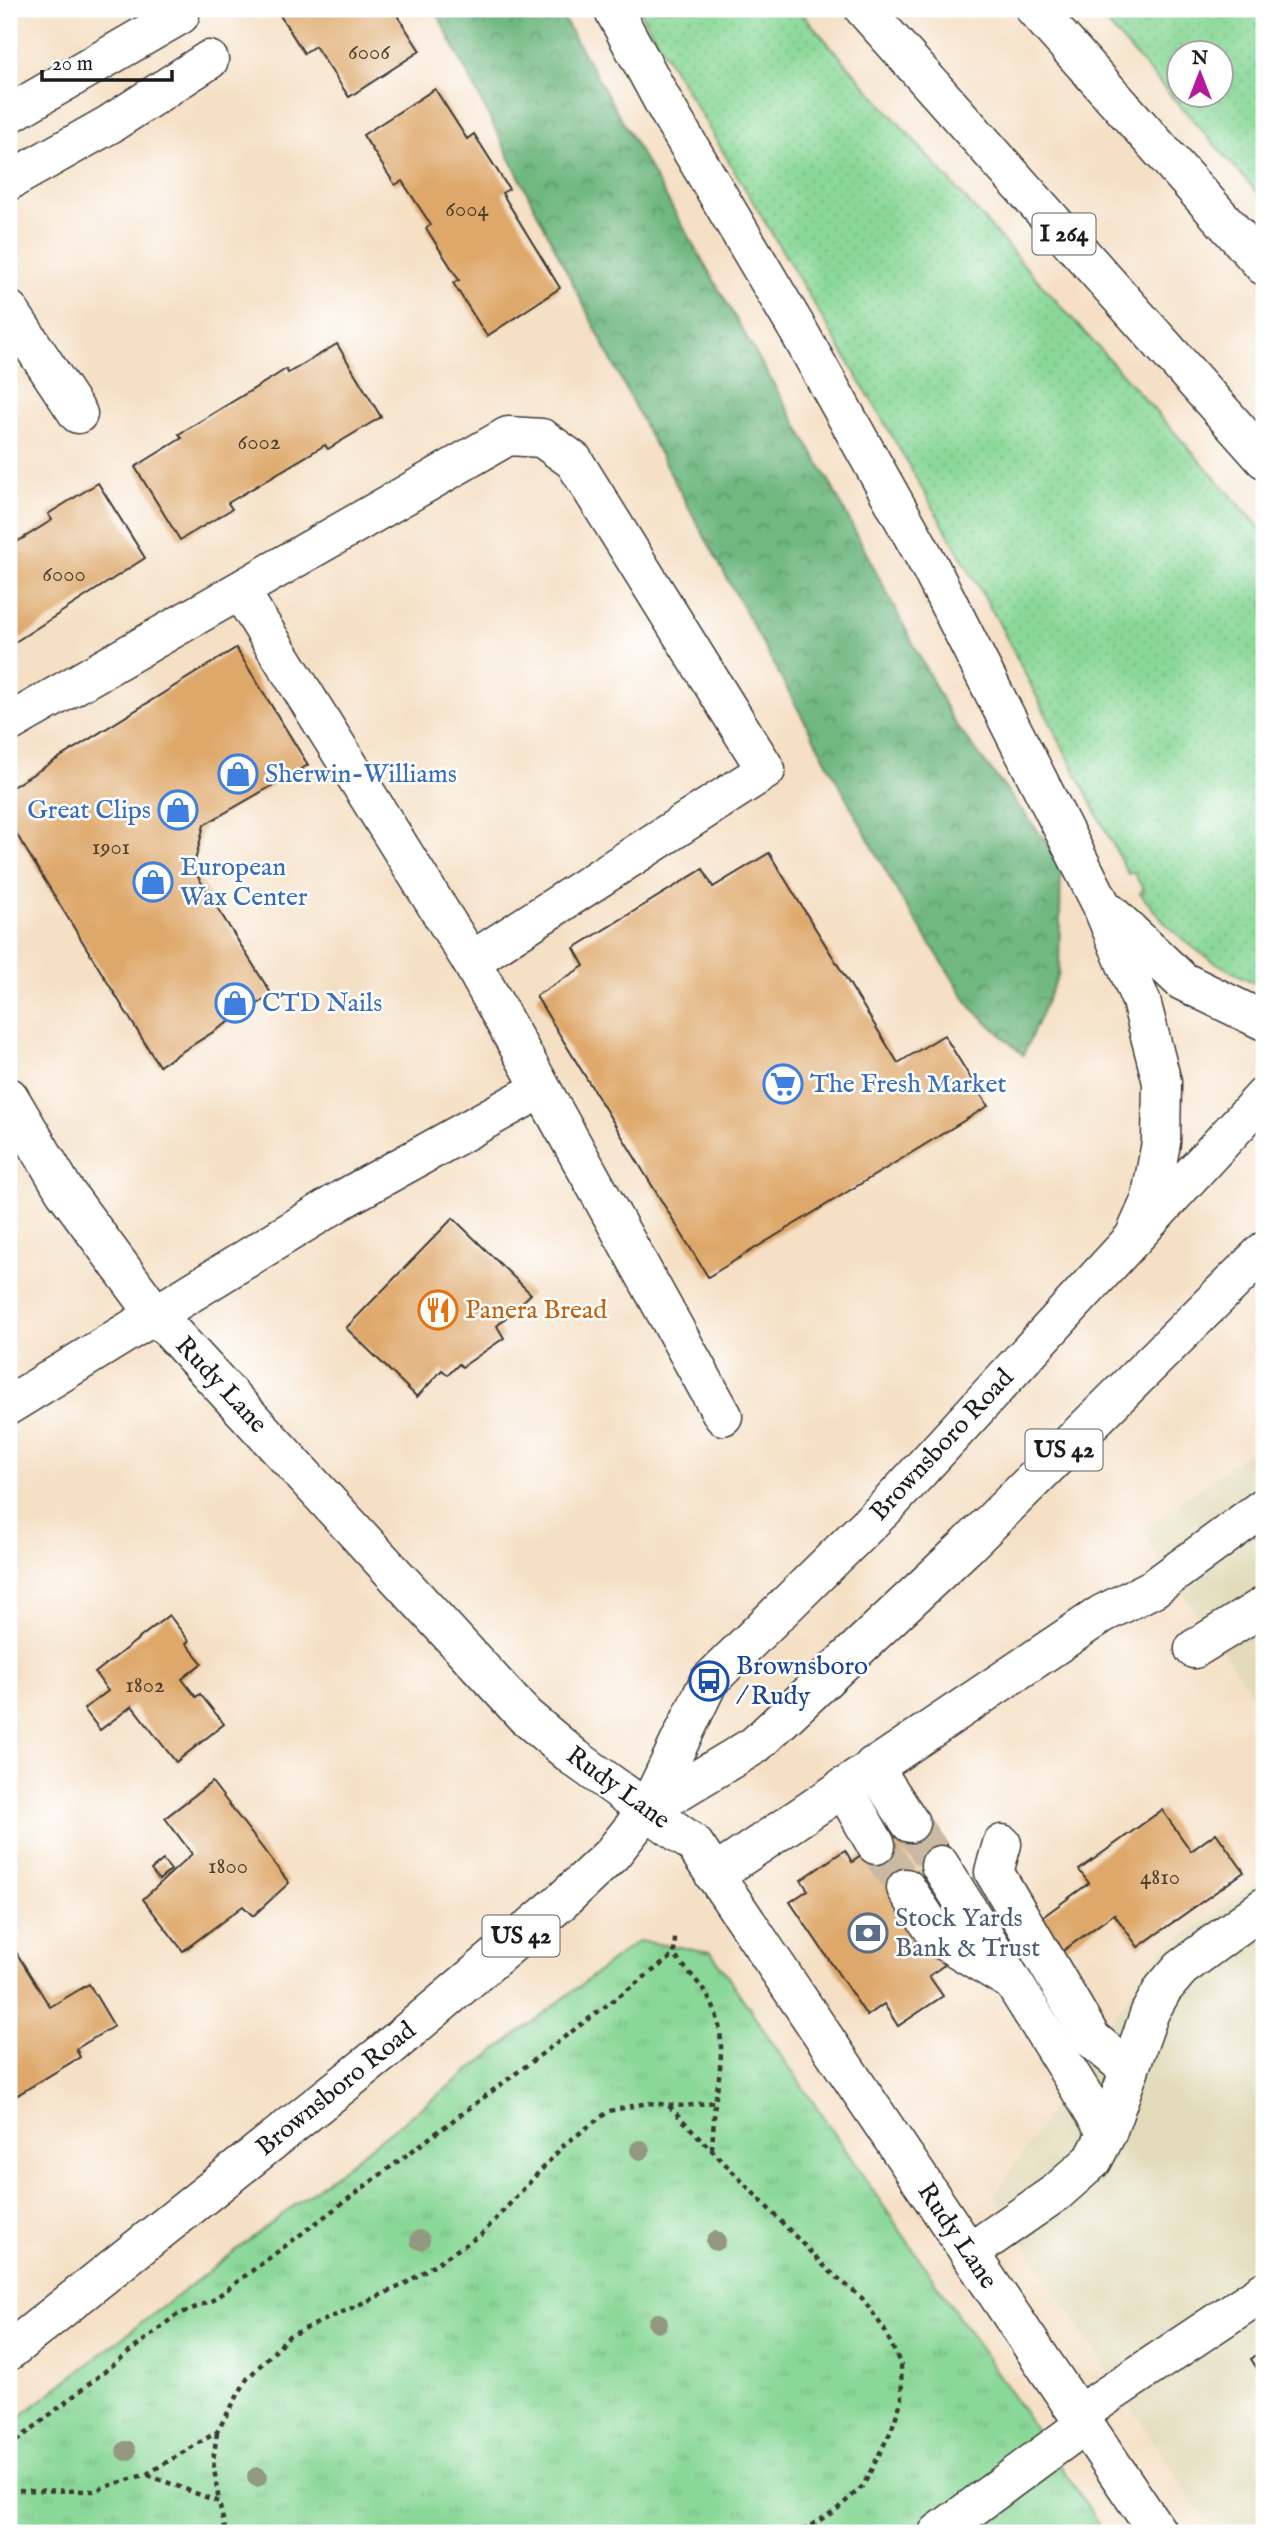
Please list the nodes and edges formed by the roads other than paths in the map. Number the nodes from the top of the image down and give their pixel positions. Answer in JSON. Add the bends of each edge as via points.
{"nodes":[{"id":1,"x":613,"y":9,"type":"edge"},
{"id":2,"x":864,"y":9,"type":"edge"},
{"id":3,"x":1035,"y":9,"type":"edge"},
{"id":4,"x":180,"y":15,"type":"dead end"},
{"id":5,"x":209,"y":60,"type":"dead end"},
{"id":6,"x":9,"y":114,"type":"edge"},
{"id":7,"x":9,"y":181,"type":"edge"},
{"id":8,"x":1264,"y":266,"type":"edge"},
{"id":9,"x":9,"y":310,"type":"edge"},
{"id":10,"x":78,"y":414,"type":"dead end"},
{"id":11,"x":1264,"y":459,"type":"edge"},
{"id":12,"x":240,"y":591,"type":"junction"},
{"id":13,"x":9,"y":723,"type":"edge"},
{"id":14,"x":1101,"y":904,"type":"junction"},
{"id":15,"x":471,"y":961,"type":"junction"},
{"id":16,"x":1264,"y":1021,"type":"edge"},
{"id":17,"x":541,"y":1089,"type":"junction"},
{"id":18,"x":1264,"y":1096,"type":"edge"},
{"id":19,"x":9,"y":1097,"type":"edge"},
{"id":20,"x":1135,"y":1237,"type":"junction"},
{"id":21,"x":1264,"y":1251,"type":"edge"},
{"id":22,"x":156,"y":1315,"type":"junction"},
{"id":23,"x":9,"y":1405,"type":"edge"},
{"id":24,"x":723,"y":1416,"type":"dead end"},
{"id":25,"x":1264,"y":1507,"type":"edge"},
{"id":26,"x":1264,"y":1606,"type":"edge"},
{"id":27,"x":1194,"y":1649,"type":"dead end"},
{"id":28,"x":857,"y":1777,"type":"junction"},
{"id":29,"x":648,"y":1810,"type":"junction"},
{"id":30,"x":893,"y":1834,"type":"tunnel mouth"},
{"id":31,"x":1002,"y":1844,"type":"dead end"},
{"id":32,"x":714,"y":1875,"type":"junction"},
{"id":33,"x":923,"y":1877,"type":"tunnel mouth"},
{"id":34,"x":1264,"y":1907,"type":"edge"},
{"id":35,"x":1129,"y":2070,"type":"junction"},
{"id":36,"x":1107,"y":2133,"type":"junction"},
{"id":37,"x":969,"y":2253,"type":"junction"},
{"id":38,"x":1264,"y":2291,"type":"edge"},
{"id":39,"x":9,"y":2351,"type":"edge"},
{"id":40,"x":1081,"y":2420,"type":"junction"},
{"id":41,"x":938,"y":2533,"type":"edge"},
{"id":42,"x":1158,"y":2533,"type":"edge"}],
"edges":[{"from":1,"to":14,"type":"main road","via":[[929,565]]},
{"from":2,"to":11,"type":"main road","number":"I 264"},
{"from":3,"to":8,"type":"main road"},
{"from":4,"to":6,"type":"main road"},
{"from":5,"to":7,"type":"main road","via":[[110,124]]},
{"from":9,"to":10,"type":"main road"},
{"from":12,"to":13,"type":"main road"},
{"from":12,"to":15,"type":"main road"},
{"from":12,"to":15,"type":"main road","via":[[508,436],[542,438],[574,461],[766,770]]},
{"from":14,"to":16,"type":"main road","via":[[1182,981]]},
{"from":14,"to":20,"type":"main road","via":[[1141,1001],[1162,1082],[1157,1166]]},
{"from":15,"to":17,"type":"main road"},
{"from":17,"to":22,"type":"main road","via":[[343,1199]]},
{"from":17,"to":24,"type":"main road"},
{"from":18,"to":20,"type":"main road","name":"Brownsboro Road","number":"US 42"},
{"from":19,"to":22,"type":"main road","name":"Rudy Lane","via":[[64,1190]]},
{"from":20,"to":29,"type":"main road","name":"Brownsboro Road","number":"US 42","via":[[889,1504],[709,1681]]},
{"from":21,"to":29,"type":"main road","name":"Brownsboro Road","number":"US 42","via":[[977,1536],[755,1745]]},
{"from":22,"to":23,"type":"main road"},
{"from":22,"to":29,"type":"main road","name":"Rudy Lane","via":[[525,1716]]},
{"from":25,"to":28,"type":"main road","via":[[1154,1588],[1102,1614]]},
{"from":26,"to":27,"type":"main road"},
{"from":28,"to":30,"type":"main road"},
{"from":28,"to":32,"type":"main road"},
{"from":29,"to":32,"type":"main road","name":"Rudy Lane","via":[[694,1844]]},
{"from":29,"to":39,"type":"main road","name":"Brownsboro Road","number":"US 42","via":[[612,1854],[542,1918],[374,2059]]},
{"from":31,"to":35,"type":"main road","via":[[994,1872],[1092,2039]]},
{"from":32,"to":37,"type":"main road","name":"Rudy Lane"},
{"from":33,"to":36,"type":"main road","via":[[954,1927],[1013,1982]]},
{"from":34,"to":35,"type":"main road","via":[[1181,1968],[1163,1989]]},
{"from":35,"to":36,"type":"main road"},
{"from":36,"to":37,"type":"main road","via":[[1094,2160]]},
{"from":37,"to":40,"type":"main road","name":"Rudy Lane"},
{"from":38,"to":40,"type":"main road"},
{"from":40,"to":41,"type":"main road"},
{"from":40,"to":42,"type":"main road","name":"Rudy Lane"}]}
